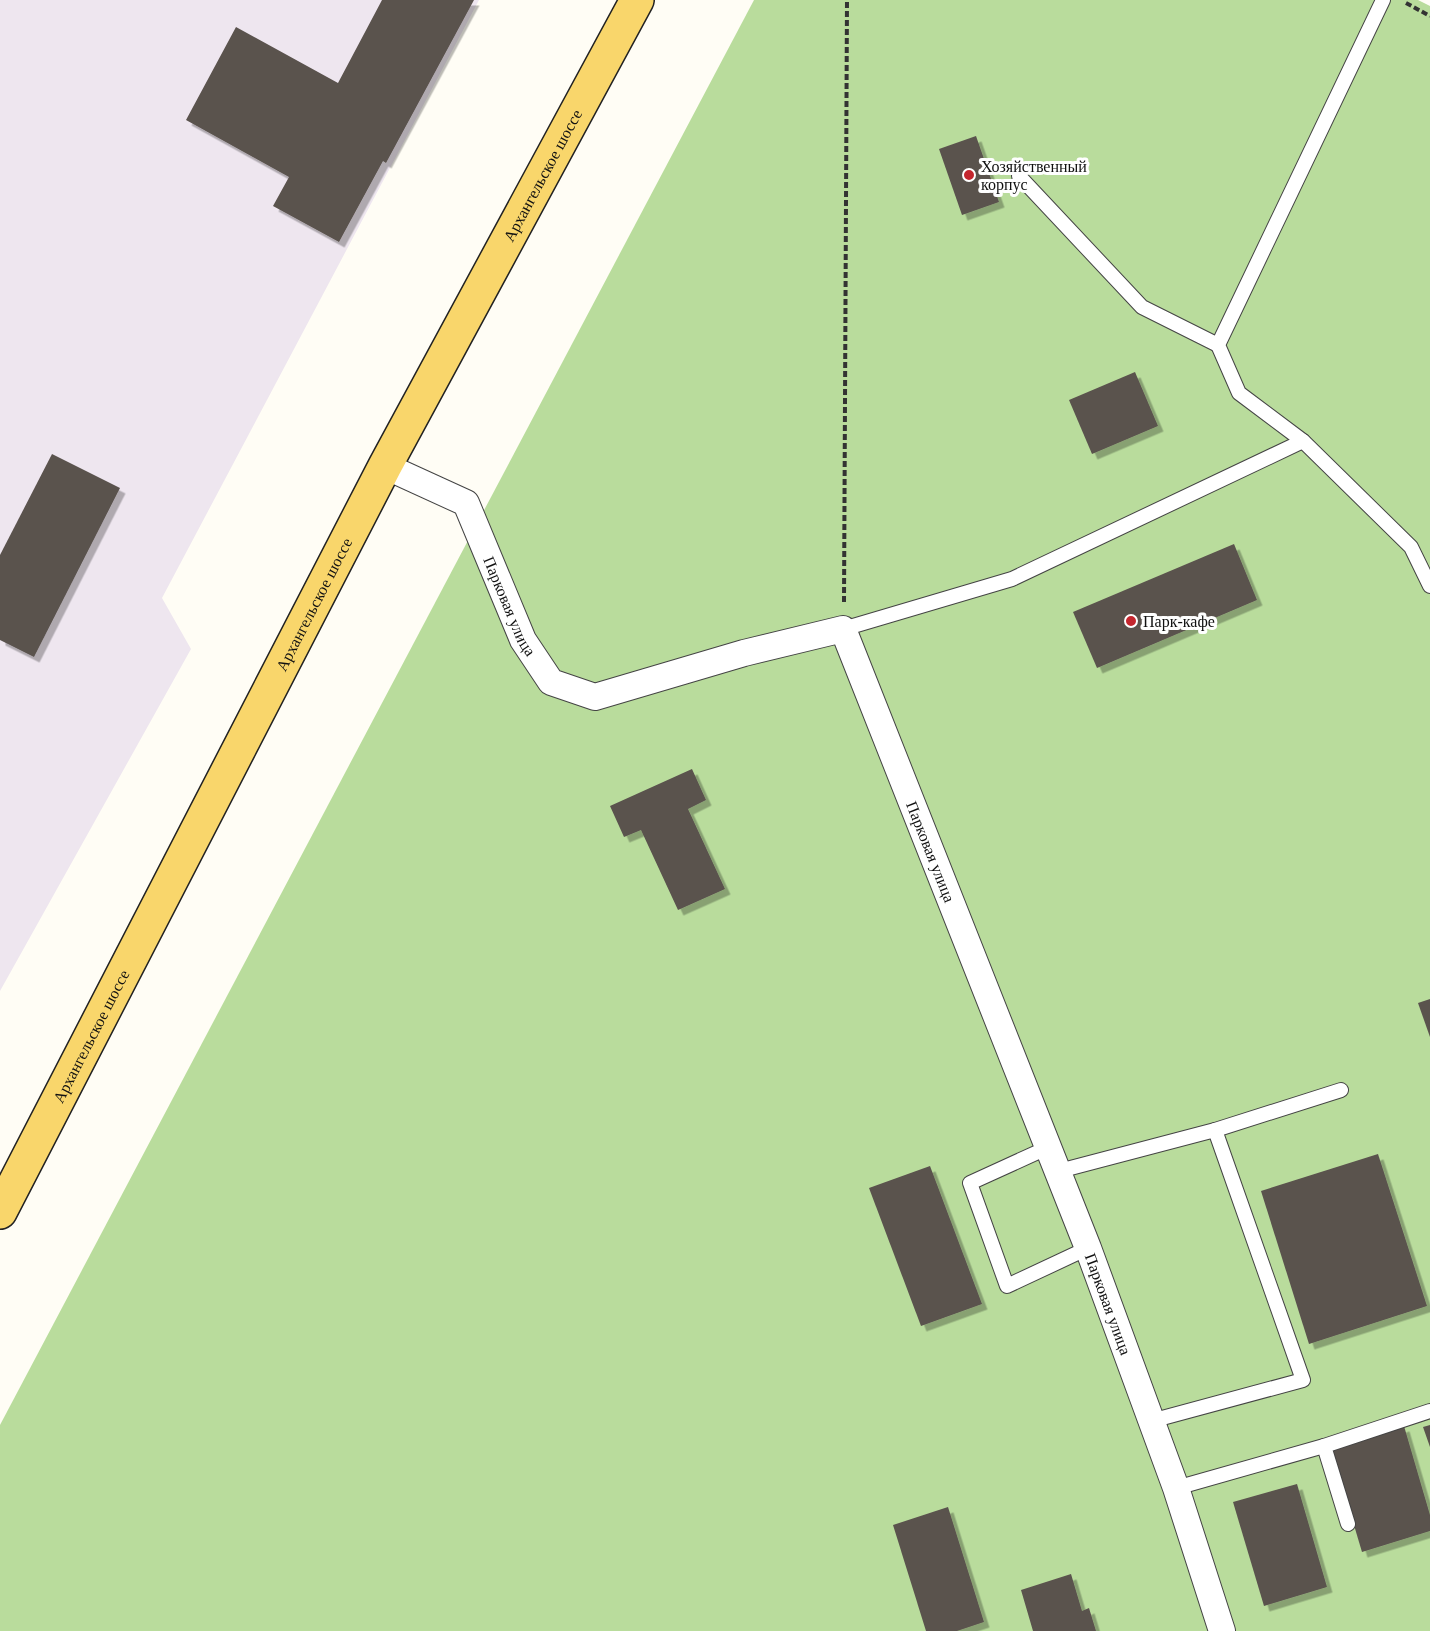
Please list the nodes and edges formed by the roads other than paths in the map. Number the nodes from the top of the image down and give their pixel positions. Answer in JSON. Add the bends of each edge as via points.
{"nodes":[{"id":1,"x":637,"y":0,"type":"edge"},
{"id":2,"x":1383,"y":0,"type":"edge"},
{"id":3,"x":1019,"y":176,"type":"dead end"},
{"id":4,"x":1218,"y":345,"type":"junction"},
{"id":5,"x":1303,"y":441,"type":"junction"},
{"id":6,"x":385,"y":466,"type":"junction"},
{"id":7,"x":1430,"y":586,"type":"edge"},
{"id":8,"x":843,"y":629,"type":"junction"},
{"id":9,"x":1341,"y":1090,"type":"dead end"},
{"id":10,"x":1215,"y":1130,"type":"junction"},
{"id":11,"x":1049,"y":1147,"type":"junction"},
{"id":12,"x":1059,"y":1172,"type":"junction"},
{"id":13,"x":0,"y":1212,"type":"edge"},
{"id":14,"x":1088,"y":1248,"type":"junction"},
{"id":15,"x":1430,"y":1411,"type":"edge"},
{"id":16,"x":1151,"y":1421,"type":"junction"},
{"id":17,"x":1324,"y":1446,"type":"junction"},
{"id":18,"x":1176,"y":1488,"type":"junction"},
{"id":19,"x":1348,"y":1524,"type":"dead end"},
{"id":20,"x":1222,"y":1631,"type":"edge"}],
"edges":[{"from":1,"to":6,"type":"main road","name":"Архангельское шоссе"},
{"from":2,"to":4,"type":"lane"},
{"from":3,"to":4,"type":"lane","via":[[1142,307]]},
{"from":4,"to":5,"type":"lane","via":[[1239,393]]},
{"from":5,"to":7,"type":"lane","via":[[1411,547]]},
{"from":5,"to":8,"type":"lane","via":[[1012,579]]},
{"from":6,"to":8,"type":"street","name":"Парковая улица","via":[[466,503],[523,640],[551,682],[595,697],[744,653]]},
{"from":6,"to":13,"type":"main road","name":"Архангельское шоссе"},
{"from":8,"to":11,"type":"street","name":"Парковая улица"},
{"from":9,"to":10,"type":"lane"},
{"from":10,"to":12,"type":"lane"},
{"from":10,"to":16,"type":"lane","via":[[1303,1380]]},
{"from":11,"to":12,"type":"street","name":"Парковая улица"},
{"from":11,"to":14,"type":"lane","via":[[970,1183],[1007,1286]]},
{"from":12,"to":14,"type":"street","name":"Парковая улица"},
{"from":14,"to":16,"type":"street","name":"Парковая улица"},
{"from":15,"to":17,"type":"lane"},
{"from":16,"to":18,"type":"street","name":"Парковая улица"},
{"from":17,"to":18,"type":"lane"},
{"from":17,"to":19,"type":"lane"},
{"from":18,"to":20,"type":"street","name":"Парковая улица"}]}
